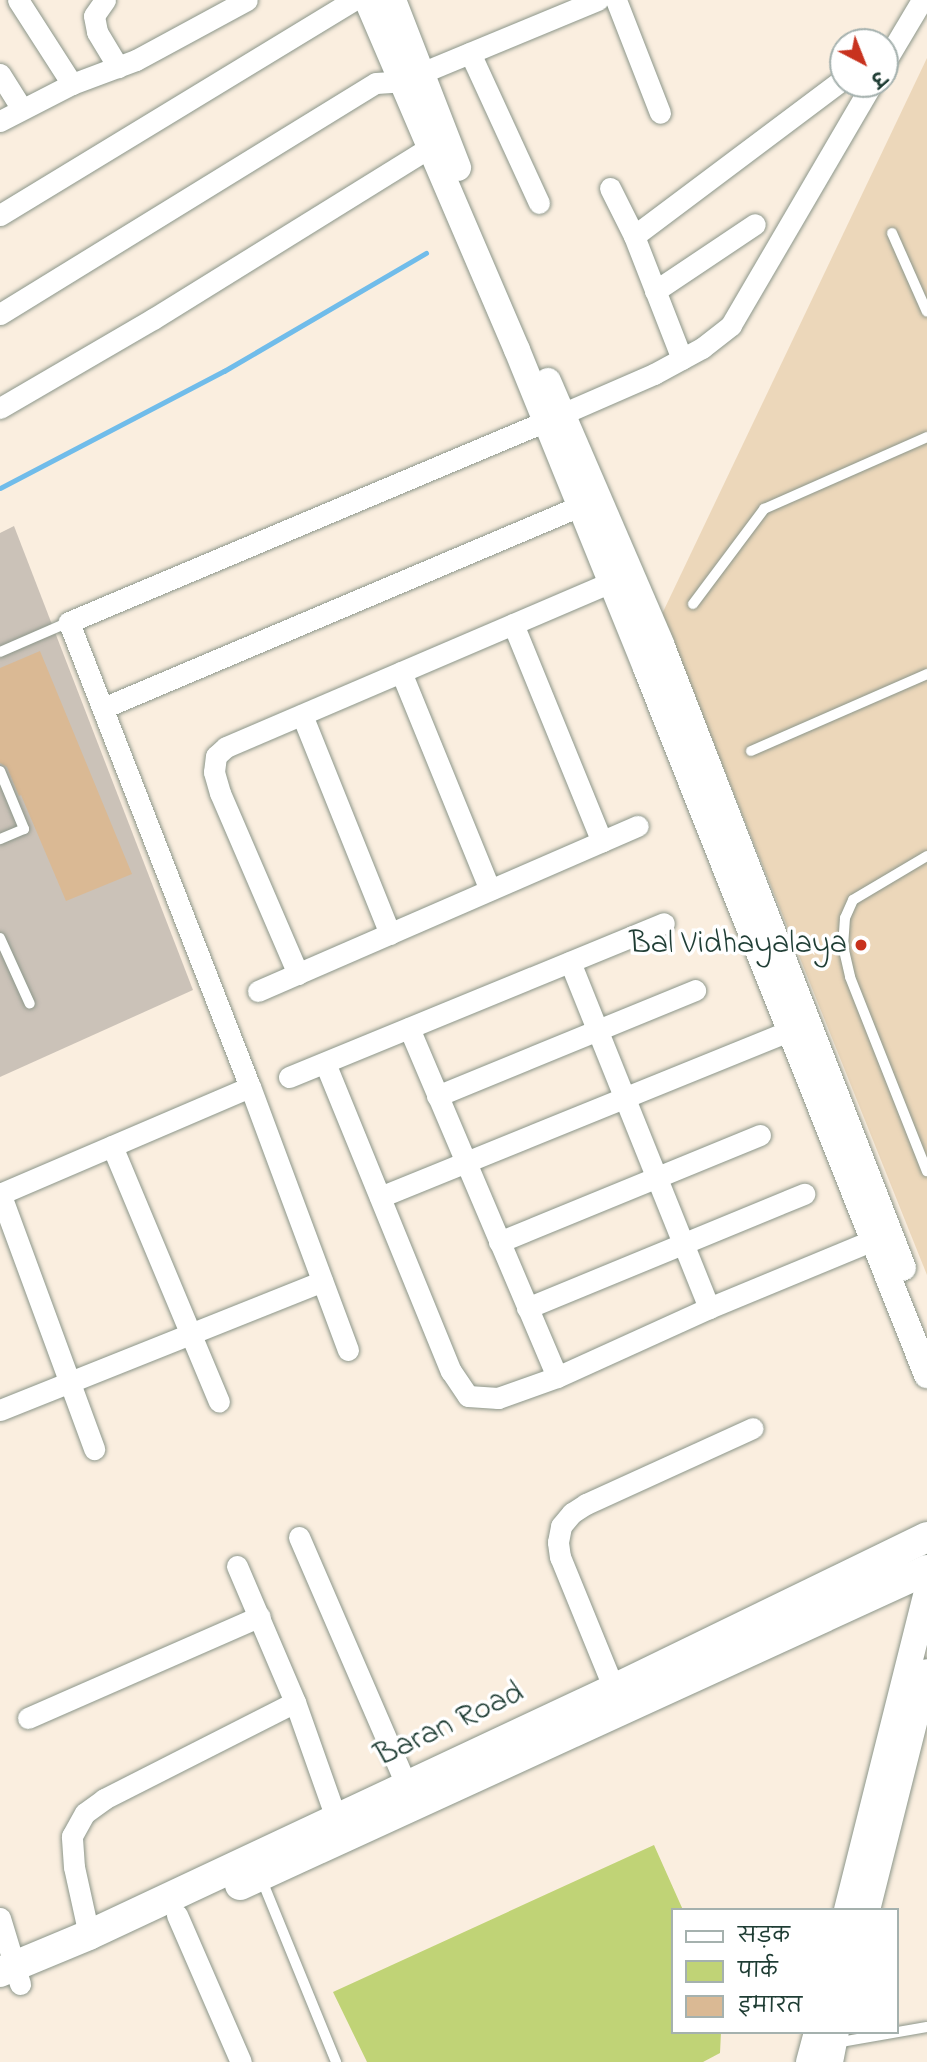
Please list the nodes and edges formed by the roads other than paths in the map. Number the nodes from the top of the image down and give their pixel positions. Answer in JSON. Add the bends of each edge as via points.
{"nodes":[{"id":1,"x":18,"y":0,"type":"edge"},
{"id":2,"x":105,"y":0,"type":"edge"},
{"id":3,"x":247,"y":0,"type":"edge"},
{"id":4,"x":354,"y":0,"type":"edge"},
{"id":5,"x":367,"y":0,"type":"edge"},
{"id":6,"x":393,"y":0,"type":"edge"},
{"id":7,"x":598,"y":0,"type":"edge"},
{"id":8,"x":616,"y":0,"type":"edge"},
{"id":9,"x":922,"y":0,"type":"edge"},
{"id":10,"x":899,"y":32,"type":"edge"},
{"id":11,"x":470,"y":53,"type":"junction"},
{"id":12,"x":118,"y":66,"type":"junction"},
{"id":13,"x":0,"y":74,"type":"edge"},
{"id":14,"x":411,"y":77,"type":"junction"},
{"id":15,"x":72,"y":85,"type":"junction"},
{"id":16,"x":829,"y":90,"type":"edge"},
{"id":17,"x":864,"y":98,"type":"edge"},
{"id":18,"x":22,"y":108,"type":"junction"},
{"id":19,"x":660,"y":113,"type":"dead end"},
{"id":20,"x":0,"y":121,"type":"edge"},
{"id":21,"x":430,"y":147,"type":"junction"},
{"id":22,"x":610,"y":188,"type":"dead end"},
{"id":23,"x":539,"y":203,"type":"dead end"},
{"id":24,"x":0,"y":215,"type":"edge"},
{"id":25,"x":755,"y":224,"type":"dead end"},
{"id":26,"x":892,"y":233,"type":"dead end"},
{"id":27,"x":634,"y":236,"type":"junction"},
{"id":28,"x":655,"y":292,"type":"junction"},
{"id":29,"x":927,"y":312,"type":"edge"},
{"id":30,"x":0,"y":314,"type":"edge"},
{"id":31,"x":682,"y":359,"type":"junction"},
{"id":32,"x":0,"y":408,"type":"edge"},
{"id":33,"x":554,"y":418,"type":"junction"},
{"id":34,"x":927,"y":437,"type":"edge"},
{"id":35,"x":589,"y":502,"type":"junction"},
{"id":36,"x":611,"y":582,"type":"junction"},
{"id":37,"x":693,"y":604,"type":"dead end"},
{"id":38,"x":69,"y":622,"type":"junction"},
{"id":39,"x":513,"y":624,"type":"junction"},
{"id":40,"x":0,"y":652,"type":"edge"},
{"id":41,"x":401,"y":672,"type":"junction"},
{"id":42,"x":927,"y":674,"type":"edge"},
{"id":43,"x":103,"y":709,"type":"junction"},
{"id":44,"x":302,"y":715,"type":"junction"},
{"id":45,"x":751,"y":751,"type":"dead end"},
{"id":46,"x":0,"y":771,"type":"edge"},
{"id":47,"x":638,"y":826,"type":"dead end"},
{"id":48,"x":0,"y":839,"type":"edge"},
{"id":49,"x":602,"y":842,"type":"junction"},
{"id":50,"x":927,"y":856,"type":"edge"},
{"id":51,"x":490,"y":890,"type":"junction"},
{"id":52,"x":664,"y":923,"type":"dead end"},
{"id":53,"x":390,"y":934,"type":"junction"},
{"id":54,"x":0,"y":938,"type":"edge"},
{"id":55,"x":570,"y":961,"type":"junction"},
{"id":56,"x":298,"y":974,"type":"junction"},
{"id":57,"x":695,"y":990,"type":"dead end"},
{"id":58,"x":258,"y":991,"type":"dead end"},
{"id":59,"x":30,"y":1004,"type":"dead end"},
{"id":60,"x":799,"y":1027,"type":"junction"},
{"id":61,"x":409,"y":1028,"type":"junction"},
{"id":62,"x":597,"y":1030,"type":"junction"},
{"id":63,"x":325,"y":1063,"type":"junction"},
{"id":64,"x":289,"y":1077,"type":"dead end"},
{"id":65,"x":250,"y":1087,"type":"junction"},
{"id":66,"x":437,"y":1096,"type":"junction"},
{"id":67,"x":625,"y":1098,"type":"junction"},
{"id":68,"x":760,"y":1135,"type":"dead end"},
{"id":69,"x":112,"y":1146,"type":"junction"},
{"id":70,"x":465,"y":1162,"type":"junction"},
{"id":71,"x":927,"y":1171,"type":"edge"},
{"id":72,"x":656,"y":1177,"type":"junction"},
{"id":73,"x":0,"y":1194,"type":"edge"},
{"id":74,"x":804,"y":1194,"type":"dead end"},
{"id":75,"x":380,"y":1197,"type":"junction"},
{"id":76,"x":882,"y":1237,"type":"junction"},
{"id":77,"x":499,"y":1242,"type":"junction"},
{"id":78,"x":683,"y":1244,"type":"junction"},
{"id":79,"x":322,"y":1281,"type":"junction"},
{"id":80,"x":527,"y":1308,"type":"junction"},
{"id":81,"x":709,"y":1308,"type":"junction"},
{"id":82,"x":927,"y":1330,"type":"edge"},
{"id":83,"x":191,"y":1334,"type":"junction"},
{"id":84,"x":348,"y":1350,"type":"dead end"},
{"id":85,"x":927,"y":1375,"type":"edge"},
{"id":86,"x":557,"y":1377,"type":"junction"},
{"id":87,"x":71,"y":1382,"type":"junction"},
{"id":88,"x":219,"y":1402,"type":"dead end"},
{"id":89,"x":0,"y":1410,"type":"edge"},
{"id":90,"x":753,"y":1428,"type":"dead end"},
{"id":91,"x":94,"y":1449,"type":"dead end"},
{"id":92,"x":299,"y":1537,"type":"dead end"},
{"id":93,"x":927,"y":1537,"type":"edge"},
{"id":94,"x":237,"y":1566,"type":"dead end"},
{"id":95,"x":927,"y":1570,"type":"edge"},
{"id":96,"x":927,"y":1592,"type":"edge"},
{"id":97,"x":260,"y":1616,"type":"junction"},
{"id":98,"x":927,"y":1672,"type":"edge"},
{"id":99,"x":614,"y":1689,"type":"junction"},
{"id":100,"x":295,"y":1702,"type":"junction"},
{"id":101,"x":28,"y":1718,"type":"dead end"},
{"id":102,"x":405,"y":1784,"type":"junction"},
{"id":103,"x":336,"y":1818,"type":"junction"},
{"id":104,"x":260,"y":1876,"type":"junction"},
{"id":105,"x":848,"y":1908,"type":"edge"},
{"id":106,"x":868,"y":1908,"type":"edge"},
{"id":107,"x":177,"y":1915,"type":"junction"},
{"id":108,"x":0,"y":1918,"type":"edge"},
{"id":109,"x":89,"y":1935,"type":"junction"},
{"id":110,"x":9,"y":1978,"type":"edge"},
{"id":111,"x":927,"y":2027,"type":"edge"},
{"id":112,"x":899,"y":2032,"type":"edge"},
{"id":113,"x":891,"y":2034,"type":"edge"},
{"id":114,"x":823,"y":2047,"type":"edge"},
{"id":115,"x":240,"y":2062,"type":"edge"},
{"id":116,"x":336,"y":2062,"type":"edge"}],
"edges":[{"from":1,"to":15,"type":"street"},
{"from":2,"to":12,"type":"street","via":[[94,16],[97,32]]},
{"from":3,"to":12,"type":"street"},
{"from":4,"to":24,"type":"street"},
{"from":5,"to":14,"type":"street"},
{"from":6,"to":14,"type":"street"},
{"from":7,"to":11,"type":"street"},
{"from":8,"to":19,"type":"street"},
{"from":9,"to":10,"type":"street"},
{"from":11,"to":14,"type":"street"},
{"from":11,"to":23,"type":"street"},
{"from":12,"to":15,"type":"street"},
{"from":13,"to":18,"type":"street"},
{"from":14,"to":21,"type":"street"},
{"from":14,"to":30,"type":"street","via":[[376,83]]},
{"from":14,"to":33,"type":"street"},
{"from":15,"to":18,"type":"street"},
{"from":16,"to":27,"type":"street"},
{"from":17,"to":31,"type":"street","via":[[731,325]]},
{"from":18,"to":20,"type":"street"},
{"from":21,"to":32,"type":"street"},
{"from":21,"to":33,"type":"street"},
{"from":22,"to":27,"type":"street"},
{"from":25,"to":28,"type":"street"},
{"from":26,"to":29,"type":"lane"},
{"from":27,"to":28,"type":"street"},
{"from":28,"to":31,"type":"street"},
{"from":31,"to":33,"type":"street"},
{"from":33,"to":35,"type":"street"},
{"from":33,"to":38,"type":"street"},
{"from":34,"to":37,"type":"lane","via":[[764,509]]},
{"from":35,"to":36,"type":"street"},
{"from":35,"to":43,"type":"street"},
{"from":35,"to":60,"type":"street","via":[[661,643]]},
{"from":36,"to":39,"type":"street"},
{"from":36,"to":60,"type":"street"},
{"from":38,"to":40,"type":"lane"},
{"from":38,"to":43,"type":"street"},
{"from":39,"to":41,"type":"street"},
{"from":39,"to":49,"type":"street"},
{"from":41,"to":44,"type":"street"},
{"from":41,"to":51,"type":"street"},
{"from":42,"to":45,"type":"lane"},
{"from":43,"to":65,"type":"street"},
{"from":44,"to":53,"type":"street"},
{"from":44,"to":56,"type":"street","via":[[226,747],[216,756],[214,772]]},
{"from":46,"to":48,"type":"lane","via":[[24,829]]},
{"from":47,"to":49,"type":"street"},
{"from":49,"to":51,"type":"street"},
{"from":50,"to":71,"type":"lane","via":[[853,900],[845,918],[843,946],[850,977]]},
{"from":51,"to":53,"type":"street"},
{"from":52,"to":55,"type":"street"},
{"from":53,"to":56,"type":"street"},
{"from":54,"to":59,"type":"lane"},
{"from":55,"to":61,"type":"street"},
{"from":55,"to":62,"type":"street"},
{"from":56,"to":58,"type":"street"},
{"from":57,"to":62,"type":"street"},
{"from":60,"to":67,"type":"street"},
{"from":60,"to":76,"type":"street"},
{"from":61,"to":63,"type":"street"},
{"from":61,"to":66,"type":"street"},
{"from":62,"to":66,"type":"street"},
{"from":62,"to":67,"type":"street"},
{"from":63,"to":64,"type":"street"},
{"from":63,"to":75,"type":"street"},
{"from":65,"to":69,"type":"street"},
{"from":65,"to":79,"type":"street"},
{"from":66,"to":70,"type":"street"},
{"from":67,"to":70,"type":"street"},
{"from":67,"to":72,"type":"street"},
{"from":68,"to":72,"type":"street"},
{"from":69,"to":73,"type":"street"},
{"from":69,"to":83,"type":"street"},
{"from":70,"to":75,"type":"street"},
{"from":70,"to":77,"type":"street"},
{"from":72,"to":77,"type":"street"},
{"from":72,"to":78,"type":"street"},
{"from":73,"to":87,"type":"street"},
{"from":74,"to":78,"type":"street"},
{"from":75,"to":86,"type":"street","via":[[451,1371],[468,1396],[498,1398]]},
{"from":76,"to":81,"type":"street"},
{"from":76,"to":82,"type":"street"},
{"from":76,"to":85,"type":"street"},
{"from":77,"to":80,"type":"street"},
{"from":78,"to":80,"type":"street"},
{"from":78,"to":81,"type":"street"},
{"from":79,"to":83,"type":"street"},
{"from":79,"to":84,"type":"street"},
{"from":80,"to":86,"type":"street"},
{"from":81,"to":86,"type":"street"},
{"from":83,"to":87,"type":"street"},
{"from":83,"to":88,"type":"street"},
{"from":87,"to":89,"type":"street"},
{"from":87,"to":91,"type":"street"},
{"from":90,"to":99,"type":"street","via":[[586,1504],[561,1526],[560,1556]]},
{"from":92,"to":102,"type":"street"},
{"from":93,"to":99,"type":"main road","name":"Baran Road"},
{"from":94,"to":97,"type":"street"},
{"from":95,"to":104,"type":"main road","name":"Baran Road"},
{"from":96,"to":105,"type":"street"},
{"from":97,"to":100,"type":"street"},
{"from":97,"to":101,"type":"street"},
{"from":98,"to":106,"type":"street"},
{"from":99,"to":102,"type":"main road","name":"Baran Road"},
{"from":100,"to":103,"type":"street"},
{"from":100,"to":109,"type":"street","via":[[85,1813],[72,1836]]},
{"from":102,"to":103,"type":"main road","name":"Baran Road"},
{"from":103,"to":109,"type":"main road","name":"Baran Road"},
{"from":104,"to":107,"type":"main road","name":"Baran Road"},
{"from":104,"to":116,"type":"lane"},
{"from":107,"to":110,"type":"main road","name":"Baran Road"},
{"from":107,"to":115,"type":"street"},
{"from":108,"to":110,"type":"street"},
{"from":109,"to":110,"type":"main road","name":"Baran Road"},
{"from":111,"to":112,"type":"lane"},
{"from":113,"to":114,"type":"lane"}]}
